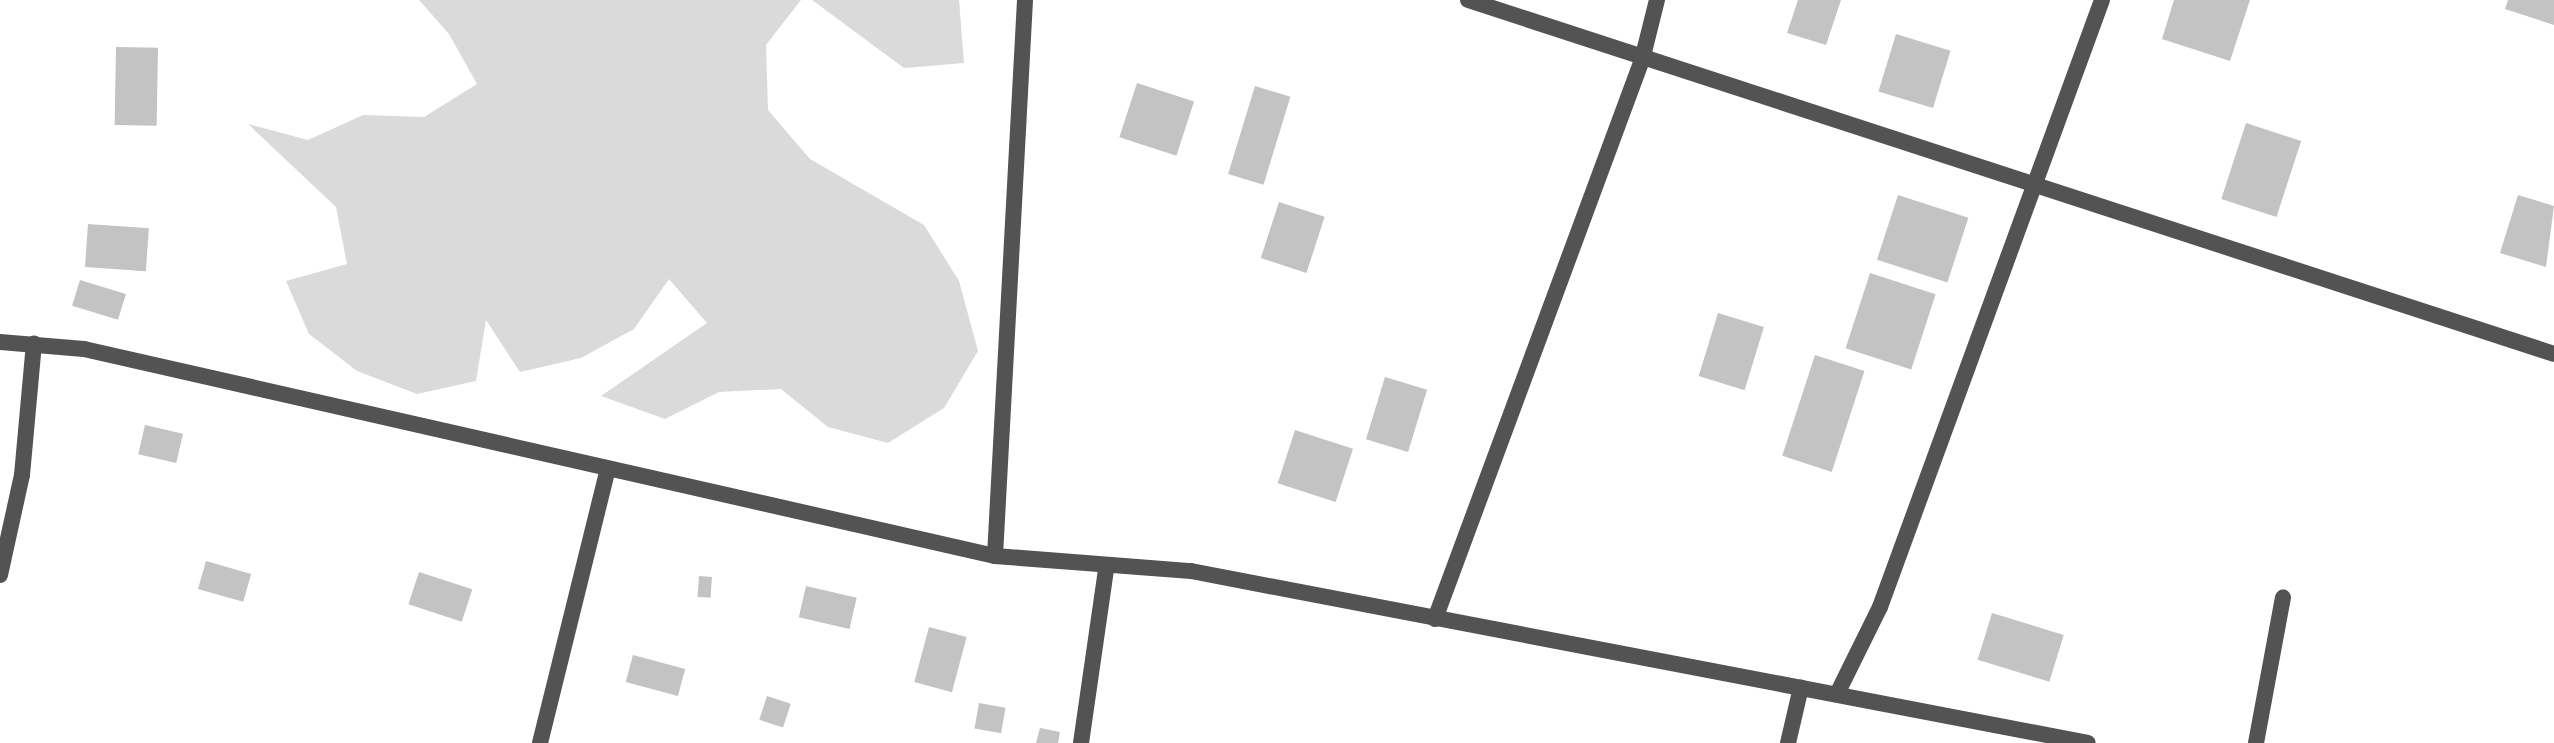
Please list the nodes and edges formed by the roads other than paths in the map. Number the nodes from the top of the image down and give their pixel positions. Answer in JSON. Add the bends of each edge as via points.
{"nodes":[{"id":1,"x":1025,"y":0,"type":"edge"},
{"id":2,"x":1468,"y":0,"type":"edge"},
{"id":3,"x":1657,"y":0,"type":"edge"},
{"id":4,"x":2102,"y":0,"type":"edge"},
{"id":5,"x":1642,"y":60,"type":"junction"},
{"id":6,"x":2034,"y":182,"type":"junction"},
{"id":7,"x":0,"y":342,"type":"edge"},
{"id":8,"x":34,"y":344,"type":"junction"},
{"id":9,"x":2554,"y":354,"type":"edge"},
{"id":10,"x":607,"y":472,"type":"junction"},
{"id":11,"x":995,"y":556,"type":"junction"},
{"id":12,"x":1106,"y":569,"type":"junction"},
{"id":13,"x":0,"y":575,"type":"edge"},
{"id":14,"x":2283,"y":597,"type":"dead end"},
{"id":15,"x":1435,"y":619,"type":"junction"},
{"id":16,"x":1801,"y":687,"type":"junction"},
{"id":17,"x":1837,"y":694,"type":"junction"},
{"id":18,"x":540,"y":743,"type":"edge"},
{"id":19,"x":1081,"y":743,"type":"edge"},
{"id":20,"x":1788,"y":743,"type":"edge"},
{"id":21,"x":2088,"y":743,"type":"edge"},
{"id":22,"x":2256,"y":743,"type":"edge"}],
"edges":[{"from":1,"to":11,"type":"street"},
{"from":2,"to":5,"type":"street"},
{"from":3,"to":5,"type":"street"},
{"from":4,"to":6,"type":"street"},
{"from":5,"to":6,"type":"street"},
{"from":5,"to":15,"type":"street"},
{"from":6,"to":9,"type":"street"},
{"from":6,"to":17,"type":"street","via":[[1880,607]]},
{"from":7,"to":8,"type":"street"},
{"from":8,"to":10,"type":"street","via":[[84,349]]},
{"from":8,"to":13,"type":"street","via":[[22,475]]},
{"from":10,"to":11,"type":"street"},
{"from":10,"to":18,"type":"street"},
{"from":11,"to":12,"type":"street"},
{"from":12,"to":15,"type":"street","via":[[1191,571]]},
{"from":12,"to":19,"type":"street"},
{"from":14,"to":22,"type":"street"},
{"from":15,"to":16,"type":"street"},
{"from":16,"to":17,"type":"street"},
{"from":16,"to":20,"type":"street"},
{"from":17,"to":21,"type":"street"}]}
